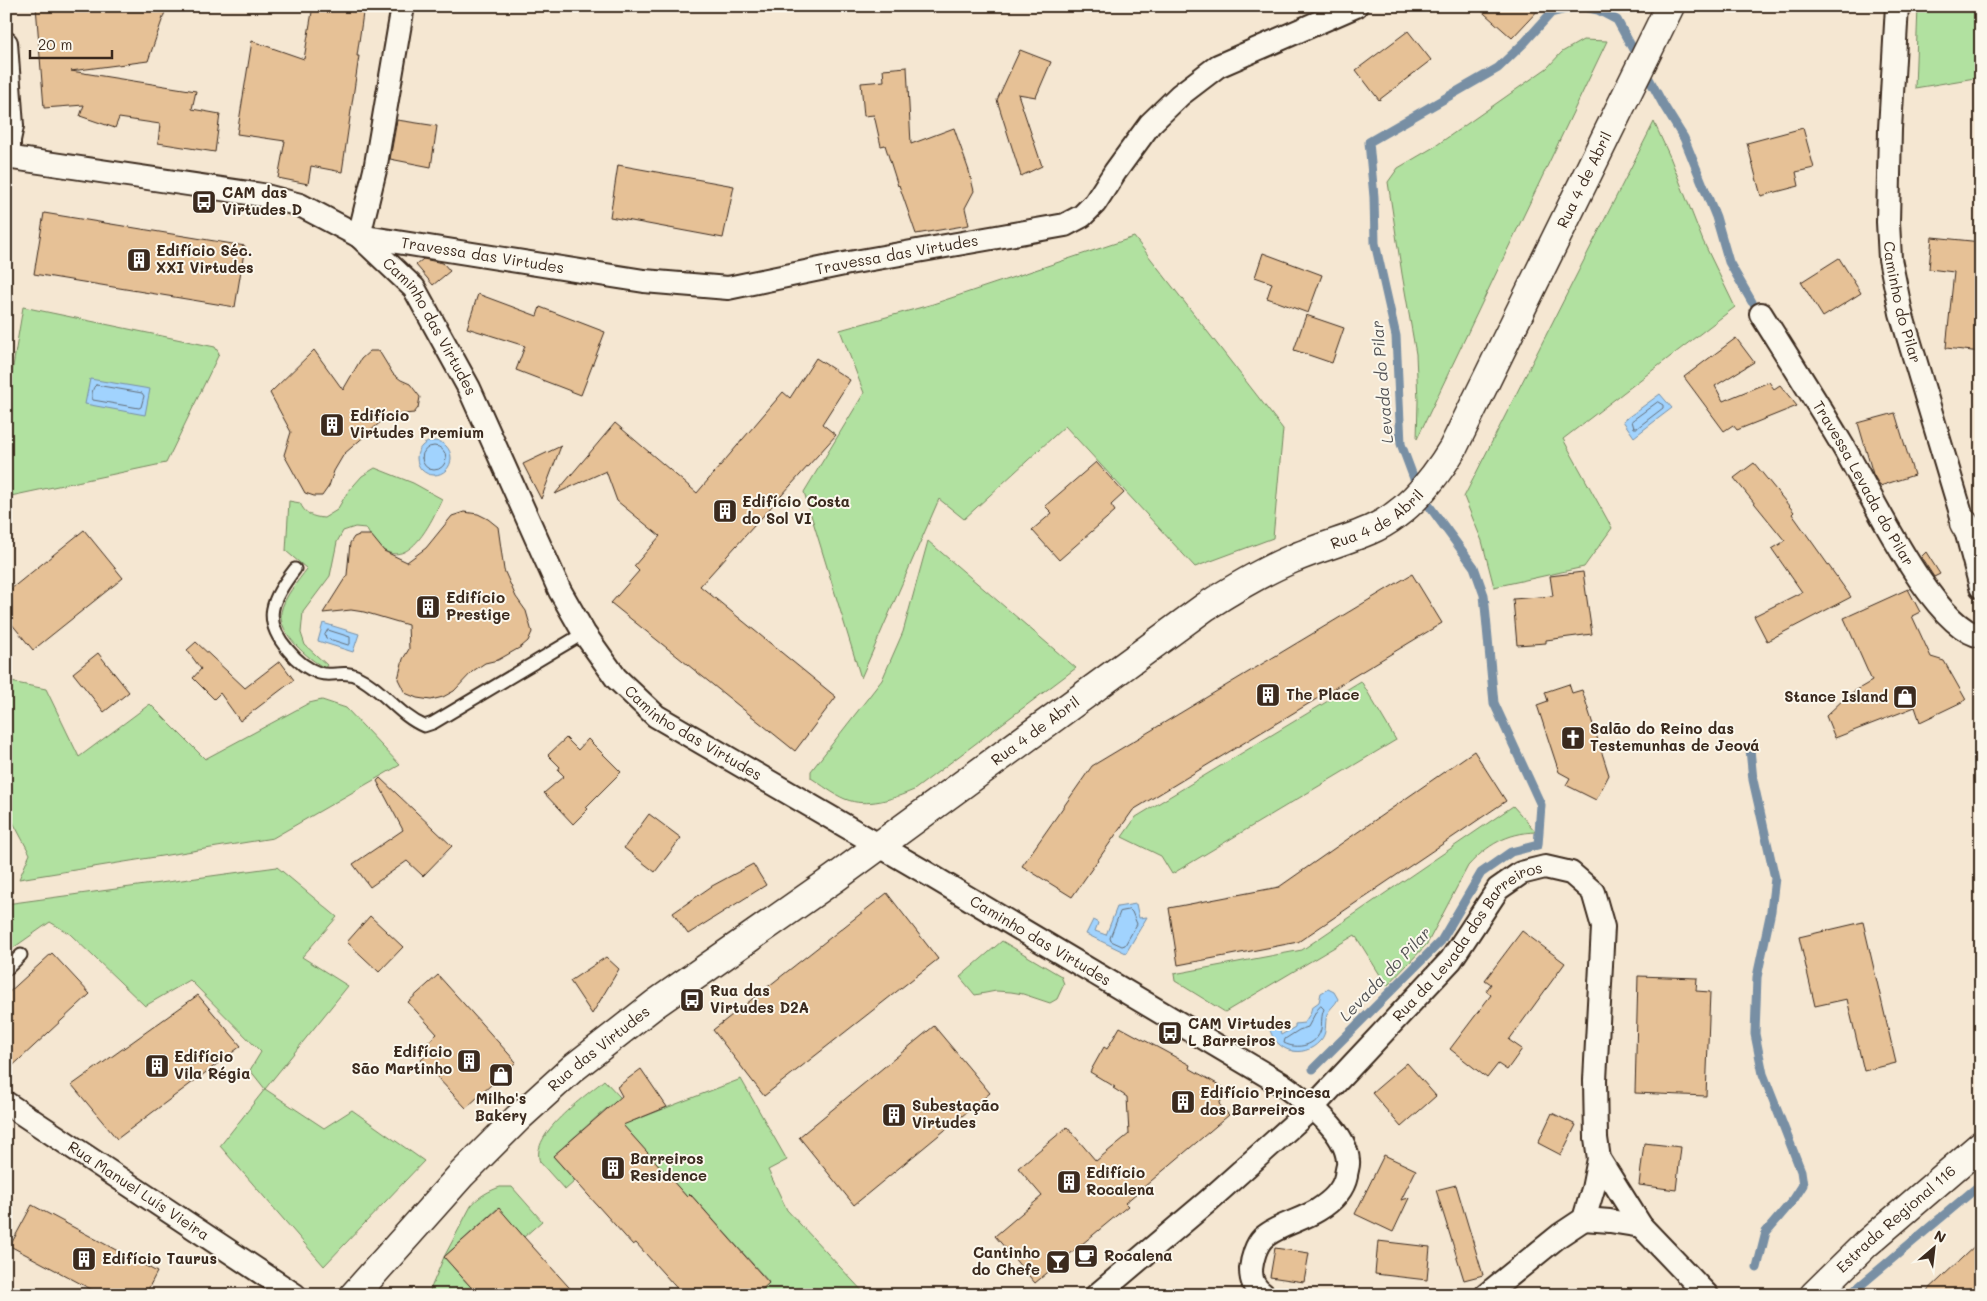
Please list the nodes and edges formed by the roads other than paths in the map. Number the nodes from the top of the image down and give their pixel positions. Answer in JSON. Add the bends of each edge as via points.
{"nodes":[{"id":1,"x":403,"y":6,"type":"edge"},
{"id":2,"x":1356,"y":6,"type":"edge"},
{"id":3,"x":1670,"y":6,"type":"edge"},
{"id":4,"x":1897,"y":6,"type":"edge"},
{"id":5,"x":6,"y":43,"type":"edge"},
{"id":6,"x":8,"y":158,"type":"edge"},
{"id":7,"x":359,"y":236,"type":"junction"},
{"id":8,"x":1761,"y":314,"type":"dead end"},
{"id":9,"x":1964,"y":523,"type":"junction"},
{"id":10,"x":1981,"y":550,"type":"edge"},
{"id":11,"x":295,"y":569,"type":"dead end"},
{"id":12,"x":1981,"y":587,"type":"edge"},
{"id":13,"x":584,"y":633,"type":"junction"},
{"id":14,"x":1981,"y":636,"type":"edge"},
{"id":15,"x":879,"y":845,"type":"junction"},
{"id":16,"x":21,"y":955,"type":"dead end"},
{"id":17,"x":6,"y":970,"type":"edge"},
{"id":18,"x":6,"y":1103,"type":"edge"},
{"id":19,"x":1313,"y":1107,"type":"junction"},
{"id":20,"x":1981,"y":1145,"type":"edge"},
{"id":21,"x":1599,"y":1159,"type":"junction"},
{"id":22,"x":1584,"y":1219,"type":"junction"},
{"id":23,"x":1645,"y":1231,"type":"junction"},
{"id":24,"x":295,"y":1295,"type":"edge"},
{"id":25,"x":354,"y":1295,"type":"edge"},
{"id":26,"x":1097,"y":1295,"type":"edge"},
{"id":27,"x":1264,"y":1295,"type":"edge"},
{"id":28,"x":1486,"y":1295,"type":"edge"},
{"id":29,"x":1707,"y":1295,"type":"edge"},
{"id":30,"x":1814,"y":1295,"type":"edge"}],
"edges":[{"from":1,"to":7,"type":"street","via":[[375,170]]},
{"from":2,"to":7,"type":"street","name":"Travessa das Virtudes","via":[[1218,66],[1180,95],[1150,124],[1095,203],[1082,216],[1065,225],[728,288],[644,281]]},
{"from":3,"to":15,"type":"street","name":"Rua 4 de Abril","via":[[1449,454],[1414,500],[1371,530],[1290,560],[1205,607]]},
{"from":4,"to":9,"type":"street","name":"Caminho do Pilar","via":[[1890,129],[1890,259],[1901,313]]},
{"from":5,"to":6,"type":"street","via":[[12,126]]},
{"from":6,"to":7,"type":"street","name":"Caminho das Virtudes","via":[[262,195],[300,205]]},
{"from":7,"to":13,"type":"street","name":"Caminho das Virtudes","via":[[414,288],[469,388],[560,591]]},
{"from":8,"to":14,"type":"street","name":"Travessa Levada do Pilar","via":[[1842,444],[1902,554],[1942,610],[1967,633]]},
{"from":9,"to":10,"type":"street"},
{"from":9,"to":12,"type":"street","name":"Caminho do Pilar"},
{"from":11,"to":13,"type":"lane","via":[[273,606],[273,628],[284,646],[305,666],[319,673],[356,676],[424,726]]},
{"from":13,"to":15,"type":"street","name":"Caminho das Virtudes","via":[[616,678],[656,716]]},
{"from":15,"to":19,"type":"street","name":"Caminho das Virtudes","via":[[1249,1064]]},
{"from":15,"to":25,"type":"street","name":"Rua das Virtudes","via":[[655,1004],[572,1070],[462,1174]]},
{"from":16,"to":17,"type":"lane"},
{"from":18,"to":24,"type":"street","name":"Rua Manuel Luís Vieira"},
{"from":19,"to":21,"type":"street","name":"Rua da Levada dos Barreiros","via":[[1451,960],[1498,889],[1521,872],[1545,867],[1571,874],[1593,892],[1604,927],[1595,1080]]},
{"from":19,"to":26,"type":"street","name":"Rua da Levada dos Barreiros"},
{"from":19,"to":27,"type":"street","name":"Caminho das Virtudes","via":[[1342,1139],[1348,1161],[1344,1182],[1332,1200],[1264,1238],[1256,1249],[1251,1268],[1254,1285]]},
{"from":20,"to":30,"type":"street","name":"Estrada Regional 116","via":[[1866,1244]]},
{"from":21,"to":22,"type":"street"},
{"from":21,"to":23,"type":"street","name":"Rua da Levada dos Barreiros"},
{"from":22,"to":23,"type":"street","via":[[1610,1221]]},
{"from":22,"to":28,"type":"street"},
{"from":23,"to":29,"type":"street","name":"Rua da Levada dos Barreiros"}]}
